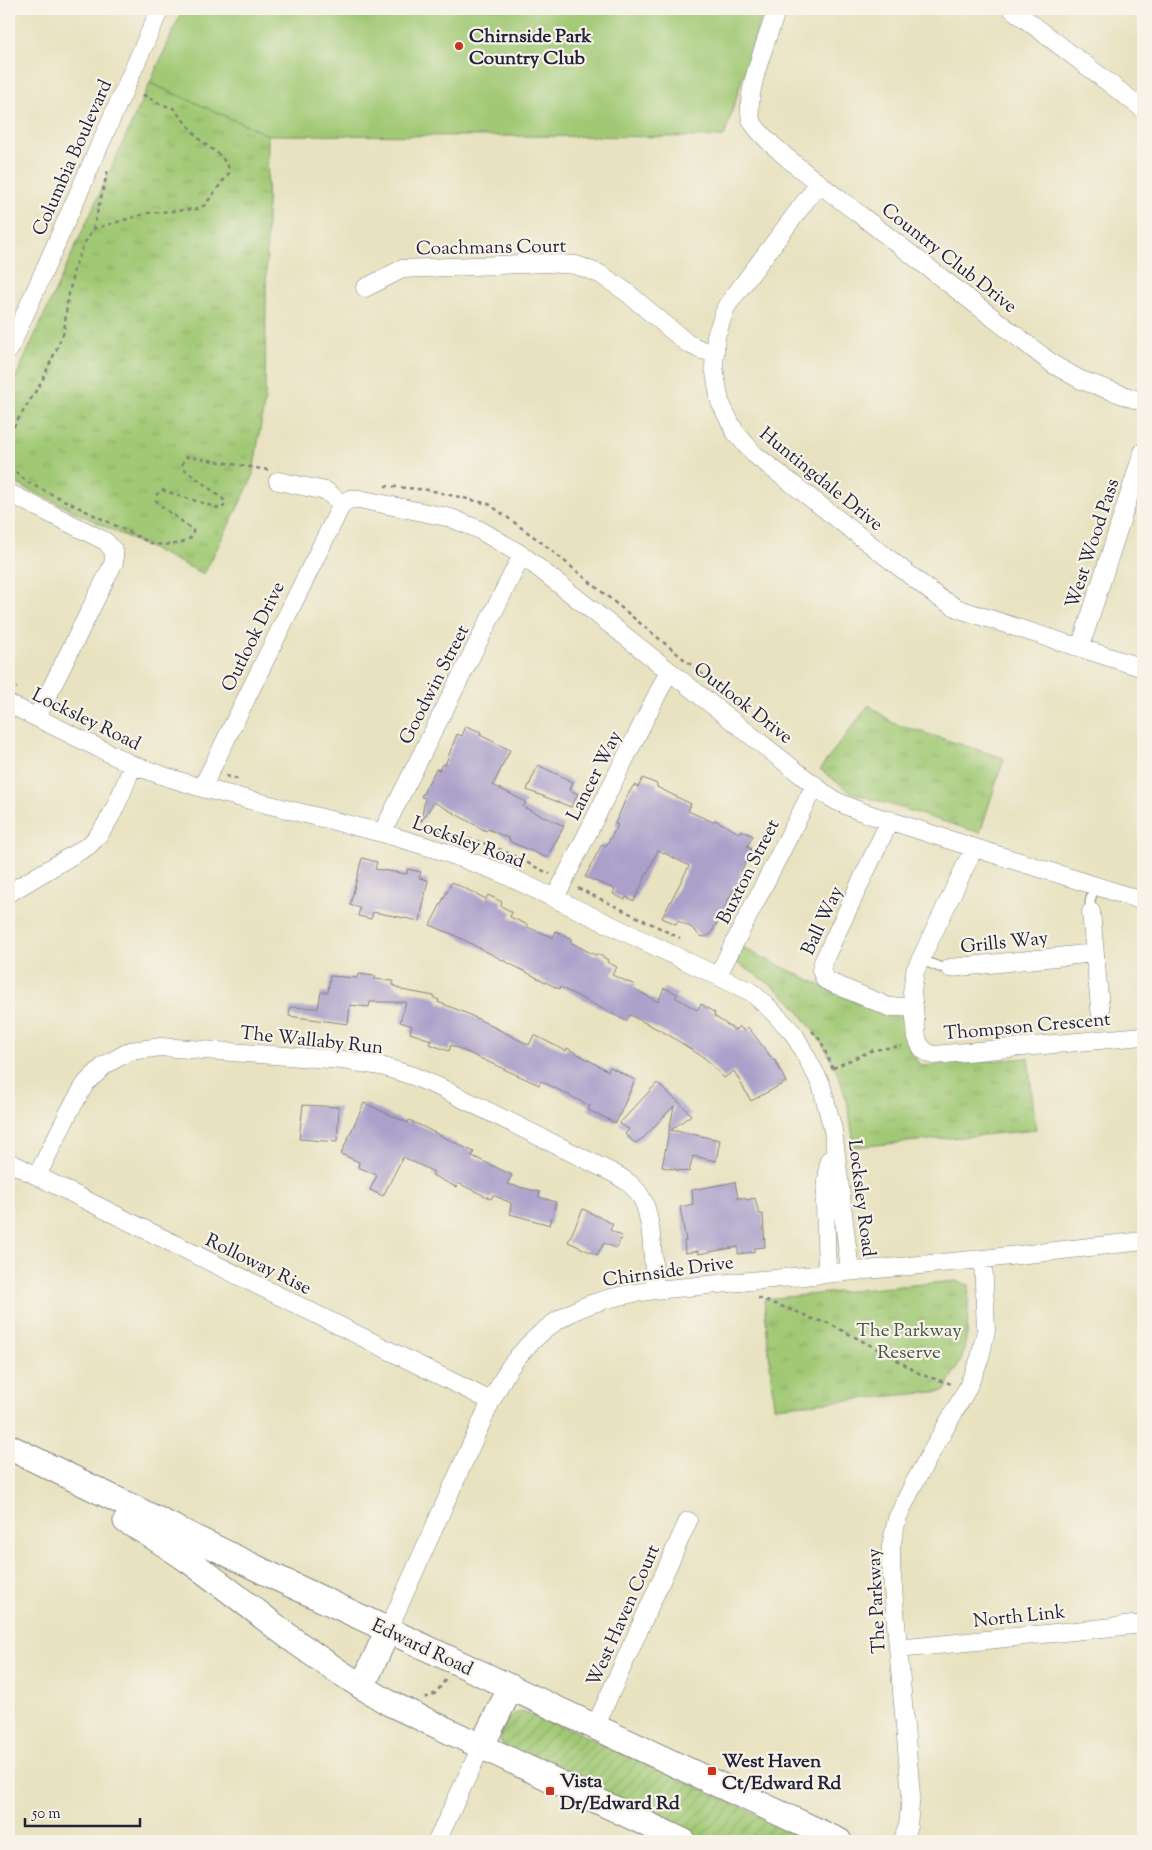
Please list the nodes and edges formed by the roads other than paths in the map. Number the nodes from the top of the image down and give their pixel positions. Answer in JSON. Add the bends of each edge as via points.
{"nodes":[{"id":1,"x":160,"y":9,"type":"edge"},
{"id":2,"x":777,"y":9,"type":"edge"},
{"id":3,"x":1012,"y":9,"type":"edge"},
{"id":4,"x":1143,"y":109,"type":"edge"},
{"id":5,"x":819,"y":183,"type":"junction"},
{"id":6,"x":364,"y":288,"type":"dead end"},
{"id":7,"x":9,"y":350,"type":"edge"},
{"id":8,"x":715,"y":352,"type":"junction"},
{"id":9,"x":1143,"y":402,"type":"edge"},
{"id":10,"x":1143,"y":452,"type":"edge"},
{"id":11,"x":278,"y":481,"type":"dead end"},
{"id":12,"x":9,"y":494,"type":"edge"},
{"id":13,"x":342,"y":504,"type":"junction"},
{"id":14,"x":522,"y":555,"type":"junction"},
{"id":15,"x":1080,"y":648,"type":"junction"},
{"id":16,"x":1143,"y":668,"type":"edge"},
{"id":17,"x":669,"y":671,"type":"junction"},
{"id":18,"x":13,"y":696,"type":"edge"},
{"id":19,"x":37,"y":717,"type":"junction"},
{"id":20,"x":133,"y":765,"type":"junction"},
{"id":21,"x":814,"y":785,"type":"junction"},
{"id":22,"x":202,"y":788,"type":"junction"},
{"id":23,"x":890,"y":820,"type":"junction"},
{"id":24,"x":382,"y":833,"type":"junction"},
{"id":25,"x":974,"y":848,"type":"junction"},
{"id":26,"x":1094,"y":885,"type":"junction"},
{"id":27,"x":9,"y":894,"type":"edge"},
{"id":28,"x":555,"y":898,"type":"junction"},
{"id":29,"x":1143,"y":900,"type":"edge"},
{"id":30,"x":1090,"y":912,"type":"joint"},
{"id":31,"x":1095,"y":953,"type":"junction"},
{"id":32,"x":919,"y":959,"type":"junction"},
{"id":33,"x":950,"y":968,"type":"joint"},
{"id":34,"x":718,"y":975,"type":"junction"},
{"id":35,"x":914,"y":1007,"type":"junction"},
{"id":36,"x":1102,"y":1029,"type":"junction"},
{"id":37,"x":1143,"y":1036,"type":"edge"},
{"id":38,"x":833,"y":1130,"type":"junction"},
{"id":39,"x":9,"y":1162,"type":"edge"},
{"id":40,"x":38,"y":1176,"type":"junction"},
{"id":41,"x":1143,"y":1241,"type":"edge"},
{"id":42,"x":984,"y":1259,"type":"junction"},
{"id":43,"x":850,"y":1271,"type":"junction"},
{"id":44,"x":827,"y":1273,"type":"junction"},
{"id":45,"x":655,"y":1290,"type":"junction"},
{"id":46,"x":491,"y":1401,"type":"junction"},
{"id":47,"x":9,"y":1447,"type":"edge"},
{"id":48,"x":9,"y":1462,"type":"edge"},
{"id":49,"x":688,"y":1521,"type":"dead end"},
{"id":50,"x":1143,"y":1624,"type":"edge"},
{"id":51,"x":388,"y":1630,"type":"junction"},
{"id":52,"x":898,"y":1649,"type":"junction"},
{"id":53,"x":362,"y":1687,"type":"junction"},
{"id":54,"x":511,"y":1687,"type":"junction"},
{"id":55,"x":595,"y":1727,"type":"junction"},
{"id":56,"x":481,"y":1747,"type":"junction"},
{"id":57,"x":437,"y":1841,"type":"edge"},
{"id":58,"x":683,"y":1841,"type":"edge"},
{"id":59,"x":838,"y":1841,"type":"edge"},
{"id":60,"x":902,"y":1841,"type":"edge"}],
"edges":[{"from":1,"to":7,"type":"street","name":"Columbia Boulevard"},
{"from":2,"to":5,"type":"street","name":"Country Club Drive","via":[[752,89],[750,116],[763,136]]},
{"from":3,"to":4,"type":"street"},
{"from":5,"to":8,"type":"street","name":"Huntingdale Drive","via":[[726,307],[716,336]]},
{"from":5,"to":9,"type":"street","name":"Country Club Drive","via":[[1054,365],[1081,380]]},
{"from":6,"to":8,"type":"street","name":"Coachmans Court","via":[[402,269],[546,263],[576,265],[600,274],[625,291],[687,343]]},
{"from":8,"to":15,"type":"street","name":"Huntingdale Drive","via":[[720,402],[735,432],[754,454],[959,610]]},
{"from":10,"to":15,"type":"street","name":"West Wood Pass"},
{"from":11,"to":13,"type":"street","via":[[326,491]]},
{"from":12,"to":19,"type":"street","via":[[105,541],[114,551],[114,562]]},
{"from":13,"to":14,"type":"street","name":"Outlook Drive","via":[[350,499],[359,499],[451,518],[480,530]]},
{"from":13,"to":22,"type":"street","name":"Outlook Drive"},
{"from":14,"to":17,"type":"street","name":"Outlook Drive"},
{"from":14,"to":24,"type":"street","name":"Goodwin Street"},
{"from":15,"to":16,"type":"street","name":"Huntingdale Drive"},
{"from":17,"to":21,"type":"street","name":"Outlook Drive"},
{"from":17,"to":28,"type":"street","name":"Lancer Way"},
{"from":18,"to":19,"type":"street","name":"Locksley Road"},
{"from":19,"to":20,"type":"street","name":"Locksley Road"},
{"from":20,"to":22,"type":"street","name":"Locksley Road"},
{"from":20,"to":27,"type":"street","via":[[99,837]]},
{"from":21,"to":23,"type":"street","name":"Outlook Drive","via":[[849,807]]},
{"from":21,"to":34,"type":"street","name":"Buxton Street"},
{"from":22,"to":24,"type":"street","name":"Locksley Road"},
{"from":23,"to":25,"type":"street","name":"Outlook Drive"},
{"from":23,"to":35,"type":"street","name":"Ball Way","via":[[820,970],[825,980],[889,1007]]},
{"from":24,"to":28,"type":"street","name":"Locksley Road","via":[[499,872]]},
{"from":25,"to":26,"type":"street","name":"Outlook Drive"},
{"from":25,"to":32,"type":"street","name":"Thompson Crescent"},
{"from":26,"to":29,"type":"street","name":"Outlook Drive"},
{"from":26,"to":30,"type":"lane"},
{"from":28,"to":34,"type":"street","name":"Locksley Road"},
{"from":30,"to":31,"type":"street"},
{"from":31,"to":33,"type":"street","name":"Grills Way"},
{"from":31,"to":36,"type":"street"},
{"from":32,"to":33,"type":"lane","name":"Grills Way"},
{"from":32,"to":35,"type":"street","name":"Thompson Crescent","via":[[913,981]]},
{"from":34,"to":38,"type":"street","name":"Locksley Road","via":[[750,992],[794,1034],[821,1084]]},
{"from":35,"to":36,"type":"street","name":"Thompson Crescent","via":[[919,1044],[925,1052],[934,1055]]},
{"from":36,"to":37,"type":"street","name":"Thompson Crescent"},
{"from":38,"to":43,"type":"street","name":"Locksley Road"},
{"from":38,"to":44,"type":"street","name":"Locksley Road","via":[[825,1202]]},
{"from":39,"to":40,"type":"street","name":"Rolloway Rise"},
{"from":40,"to":45,"type":"street","name":"The Wallaby Run","via":[[86,1083],[105,1065],[130,1052],[160,1047],[342,1060],[381,1066],[439,1087],[631,1184],[642,1198],[648,1218]]},
{"from":40,"to":46,"type":"street","name":"Rolloway Rise"},
{"from":41,"to":42,"type":"street","name":"Chirnside Drive"},
{"from":42,"to":43,"type":"street","name":"Chirnside Drive"},
{"from":42,"to":52,"type":"street","name":"The Parkway","via":[[986,1330],[980,1358],[967,1390],[896,1519],[891,1566]]},
{"from":43,"to":44,"type":"street","name":"Chirnside Drive"},
{"from":44,"to":45,"type":"street","name":"Chirnside Drive"},
{"from":45,"to":46,"type":"street","name":"Chirnside Drive","via":[[613,1297],[564,1315],[529,1343],[511,1365]]},
{"from":46,"to":51,"type":"street","name":"Chirnside Drive"},
{"from":47,"to":51,"type":"main road","name":"Edward Road"},
{"from":48,"to":53,"type":"main road","via":[[96,1504],[178,1552],[297,1643]]},
{"from":49,"to":55,"type":"street","name":"West Haven Court"},
{"from":50,"to":52,"type":"street","name":"North Link"},
{"from":51,"to":53,"type":"main road"},
{"from":51,"to":54,"type":"main road","name":"Edward Road"},
{"from":52,"to":60,"type":"street","name":"The Parkway","via":[[911,1795],[908,1826]]},
{"from":53,"to":56,"type":"main road","via":[[388,1703]]},
{"from":54,"to":55,"type":"main road","name":"Edward Road"},
{"from":54,"to":56,"type":"main road"},
{"from":55,"to":59,"type":"main road","name":"Edward Road"},
{"from":56,"to":57,"type":"street"},
{"from":56,"to":58,"type":"main road"}]}
